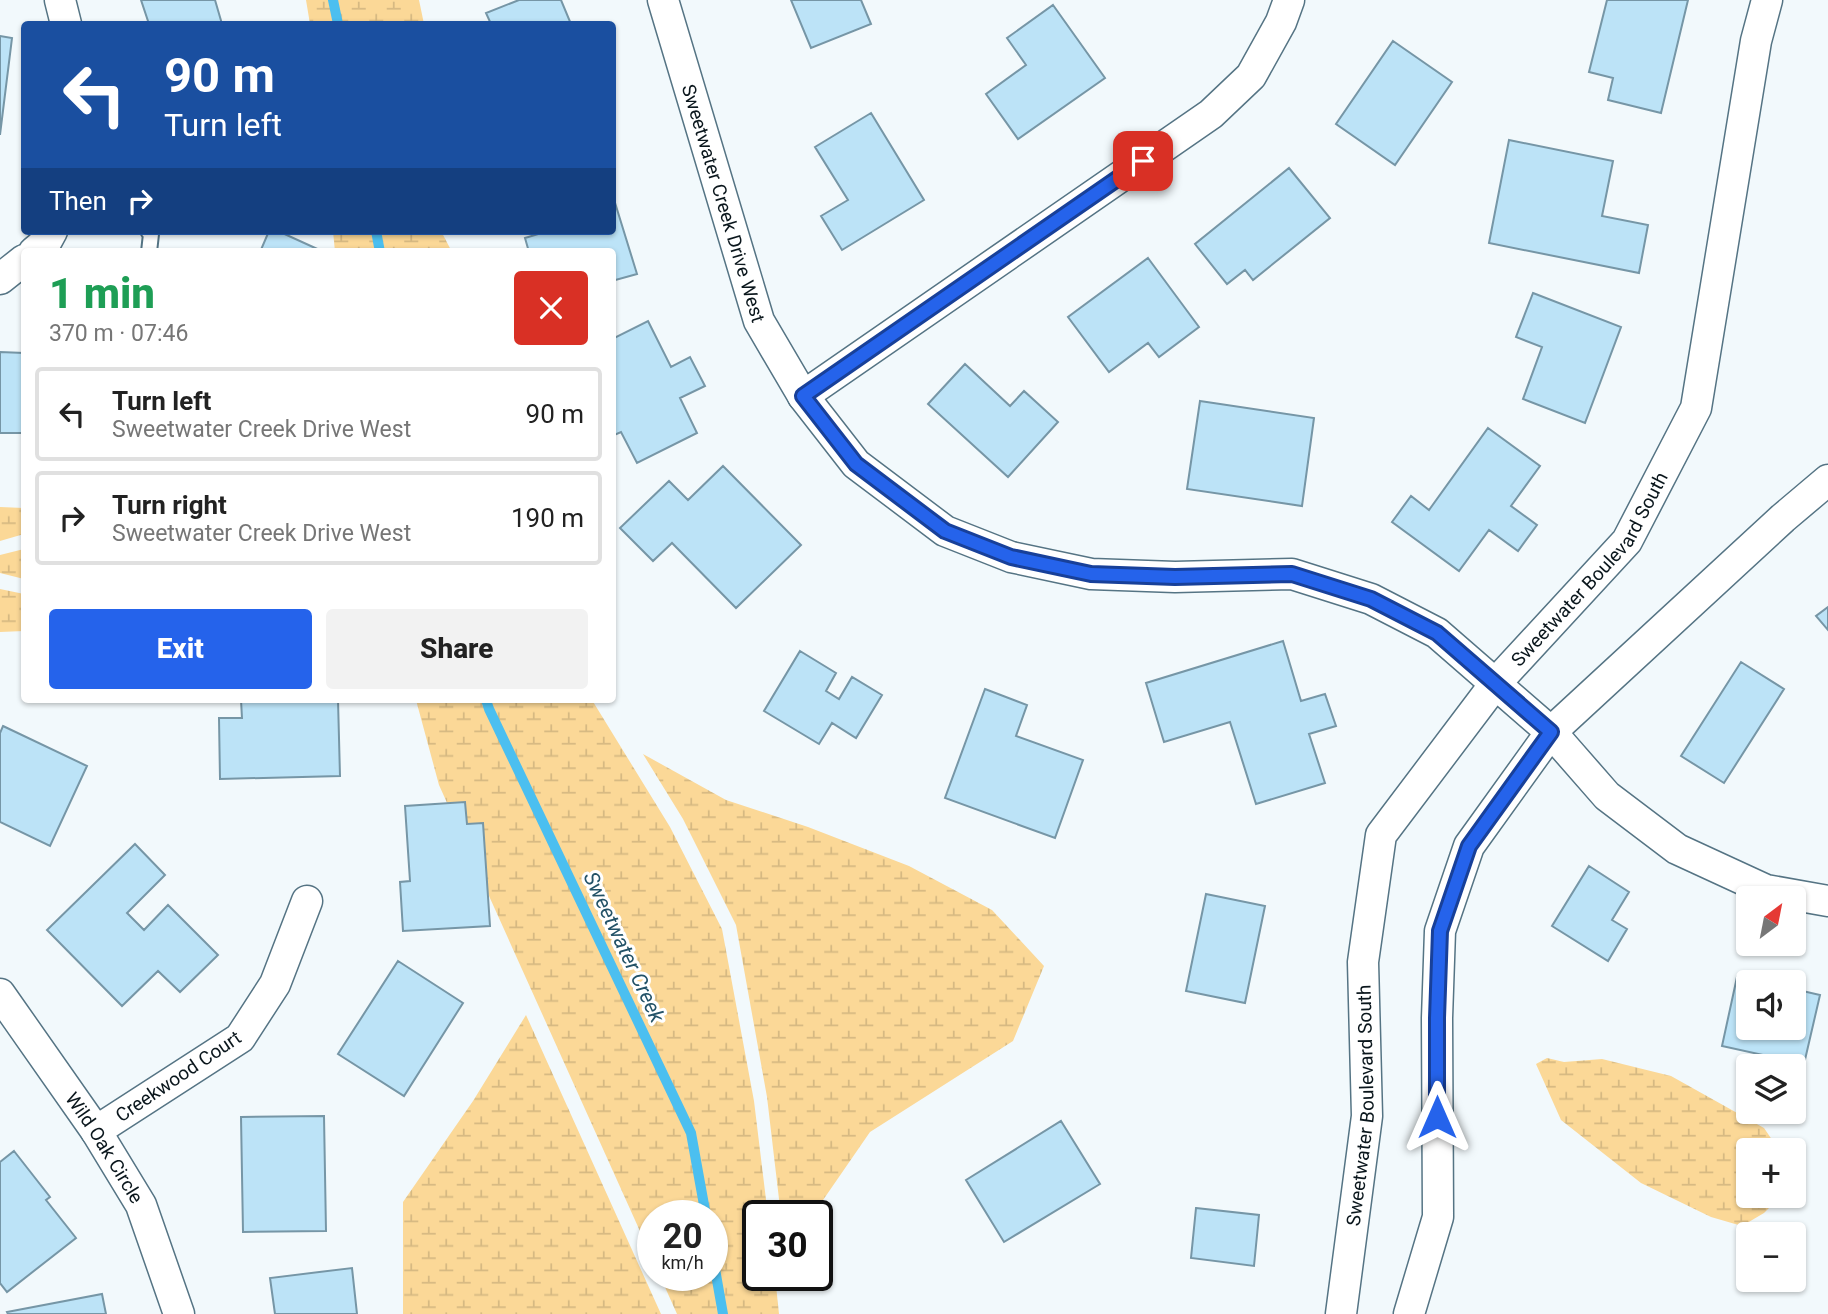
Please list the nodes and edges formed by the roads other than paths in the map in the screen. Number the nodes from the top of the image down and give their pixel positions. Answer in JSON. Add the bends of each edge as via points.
{"nodes":[{"id":1,"x":61,"y":0,"type":"edge"},
{"id":2,"x":663,"y":0,"type":"edge"},
{"id":3,"x":1289,"y":0,"type":"edge"},
{"id":4,"x":1767,"y":0,"type":"edge"},
{"id":5,"x":65,"y":21,"type":"edge"},
{"id":6,"x":21,"y":264,"type":"edge"},
{"id":7,"x":0,"y":279,"type":"edge"},
{"id":8,"x":803,"y":396,"type":"junction"},
{"id":9,"x":1828,"y":480,"type":"edge"},
{"id":10,"x":1495,"y":684,"type":"junction"},
{"id":11,"x":1551,"y":732,"type":"junction"},
{"id":12,"x":307,"y":901,"type":"dead end"},
{"id":13,"x":1828,"y":901,"type":"edge"},
{"id":14,"x":0,"y":994,"type":"edge"},
{"id":15,"x":96,"y":1131,"type":"junction"},
{"id":16,"x":179,"y":1314,"type":"edge"},
{"id":17,"x":1341,"y":1314,"type":"edge"},
{"id":18,"x":1409,"y":1314,"type":"edge"}],
"edges":[{"from":1,"to":5,"type":"street"},
{"from":2,"to":8,"type":"street","name":"Sweetwater Creek Drive West","via":[[759,321]]},
{"from":3,"to":8,"type":"street","via":[[1251,76],[1211,114]]},
{"from":4,"to":10,"type":"street","name":"Sweetwater Boulevard South","via":[[1756,41],[1696,408],[1628,541]]},
{"from":6,"to":7,"type":"street"},
{"from":8,"to":10,"type":"street","name":"Sweetwater Creek Drive West","via":[[856,464],[945,531],[1011,557],[1091,574],[1292,574],[1371,599],[1437,633]]},
{"from":9,"to":11,"type":"street"},
{"from":10,"to":11,"type":"street","name":"Sweetwater Creek Drive West"},
{"from":10,"to":17,"type":"street","name":"Sweetwater Boulevard South","via":[[1381,835],[1363,962],[1367,1116]]},
{"from":11,"to":13,"type":"street","name":"Sweetwater Creek Drive West","via":[[1607,796],[1677,849],[1766,890]]},
{"from":11,"to":18,"type":"street","via":[[1469,846],[1440,931],[1438,1217]]},
{"from":12,"to":15,"type":"street","name":"Creekwood Court","via":[[275,984],[240,1038]]},
{"from":14,"to":15,"type":"street","name":"Wild Oak Circle"},
{"from":15,"to":16,"type":"street","name":"Wild Oak Circle","via":[[141,1205]]}]}
